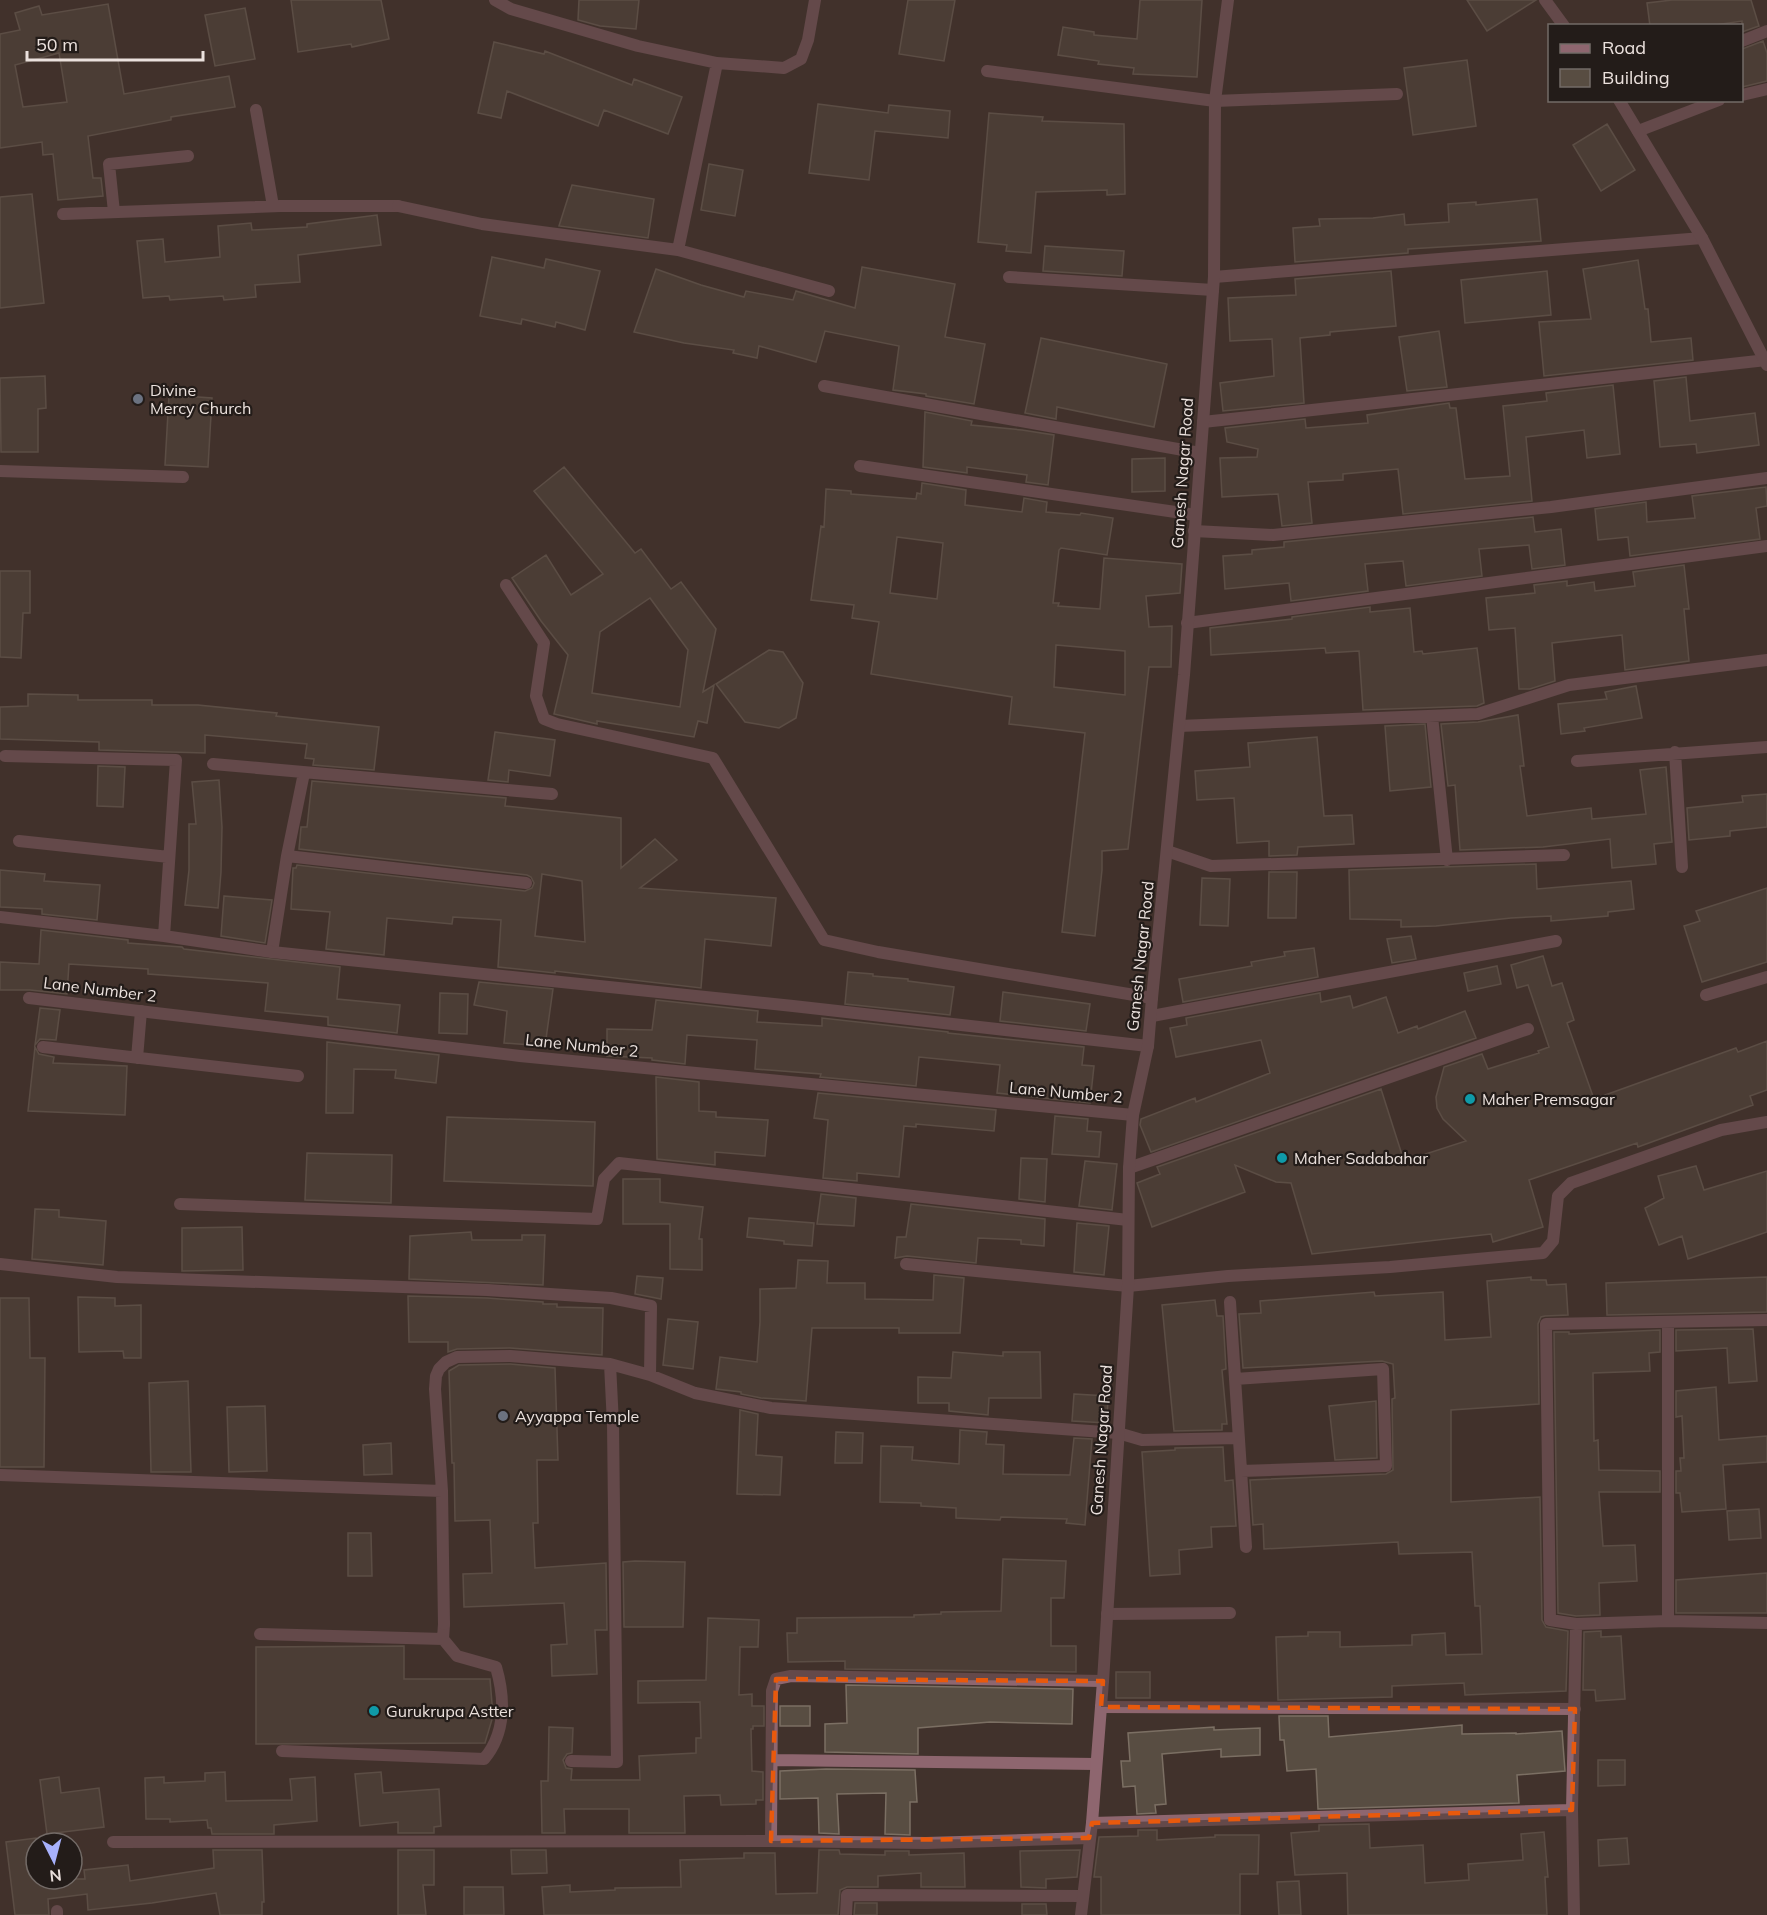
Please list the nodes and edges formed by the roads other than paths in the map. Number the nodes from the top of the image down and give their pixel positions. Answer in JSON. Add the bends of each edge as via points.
{"nodes":[{"id":1,"x":495,"y":0,"type":"edge"},
{"id":2,"x":815,"y":0,"type":"edge"},
{"id":3,"x":1228,"y":0,"type":"edge"},
{"id":4,"x":1545,"y":0,"type":"edge"},
{"id":5,"x":1563,"y":24,"type":"edge"},
{"id":6,"x":1767,"y":31,"type":"edge"},
{"id":7,"x":1743,"y":41,"type":"edge"},
{"id":8,"x":717,"y":63,"type":"junction"},
{"id":9,"x":987,"y":71,"type":"dead end"},
{"id":10,"x":1767,"y":89,"type":"edge"},
{"id":11,"x":1397,"y":94,"type":"dead end"},
{"id":12,"x":1743,"y":95,"type":"edge"},
{"id":13,"x":1215,"y":101,"type":"junction"},
{"id":14,"x":1620,"y":102,"type":"edge"},
{"id":15,"x":1714,"y":102,"type":"edge"},
{"id":16,"x":256,"y":110,"type":"dead end"},
{"id":17,"x":1638,"y":131,"type":"junction"},
{"id":18,"x":188,"y":156,"type":"dead end"},
{"id":19,"x":273,"y":206,"type":"junction"},
{"id":20,"x":114,"y":212,"type":"junction"},
{"id":21,"x":63,"y":214,"type":"dead end"},
{"id":22,"x":1702,"y":238,"type":"junction"},
{"id":23,"x":678,"y":250,"type":"junction"},
{"id":24,"x":1009,"y":277,"type":"dead end"},
{"id":25,"x":1214,"y":284,"type":"junction"},
{"id":26,"x":829,"y":291,"type":"dead end"},
{"id":27,"x":1766,"y":361,"type":"edge"},
{"id":28,"x":824,"y":386,"type":"dead end"},
{"id":29,"x":1203,"y":422,"type":"junction"},
{"id":30,"x":1200,"y":453,"type":"junction"},
{"id":31,"x":860,"y":466,"type":"dead end"},
{"id":32,"x":0,"y":471,"type":"edge"},
{"id":33,"x":183,"y":477,"type":"dead end"},
{"id":34,"x":1767,"y":478,"type":"edge"},
{"id":35,"x":1196,"y":515,"type":"junction"},
{"id":36,"x":1194,"y":531,"type":"junction"},
{"id":37,"x":1767,"y":546,"type":"edge"},
{"id":38,"x":506,"y":585,"type":"dead end"},
{"id":39,"x":1187,"y":622,"type":"junction"},
{"id":40,"x":1767,"y":660,"type":"edge"},
{"id":41,"x":1432,"y":716,"type":"junction"},
{"id":42,"x":1179,"y":726,"type":"junction"},
{"id":43,"x":1767,"y":747,"type":"edge"},
{"id":44,"x":1675,"y":752,"type":"junction"},
{"id":45,"x":5,"y":756,"type":"dead end"},
{"id":46,"x":1577,"y":761,"type":"dead end"},
{"id":47,"x":213,"y":765,"type":"dead end"},
{"id":48,"x":304,"y":773,"type":"junction"},
{"id":49,"x":552,"y":794,"type":"dead end"},
{"id":50,"x":19,"y":841,"type":"dead end"},
{"id":51,"x":1167,"y":851,"type":"junction"},
{"id":52,"x":1564,"y":855,"type":"dead end"},
{"id":53,"x":169,"y":856,"type":"junction"},
{"id":54,"x":287,"y":856,"type":"junction"},
{"id":55,"x":1447,"y":860,"type":"junction"},
{"id":56,"x":1682,"y":867,"type":"dead end"},
{"id":57,"x":526,"y":883,"type":"dead end"},
{"id":58,"x":0,"y":917,"type":"edge"},
{"id":59,"x":164,"y":936,"type":"junction"},
{"id":60,"x":1556,"y":941,"type":"dead end"},
{"id":61,"x":272,"y":952,"type":"junction"},
{"id":62,"x":1767,"y":977,"type":"edge"},
{"id":63,"x":1706,"y":995,"type":"dead end"},
{"id":64,"x":29,"y":998,"type":"dead end"},
{"id":65,"x":1152,"y":998,"type":"junction"},
{"id":66,"x":141,"y":1011,"type":"junction"},
{"id":67,"x":1152,"y":1016,"type":"junction"},
{"id":68,"x":1528,"y":1029,"type":"dead end"},
{"id":69,"x":1148,"y":1046,"type":"junction"},
{"id":70,"x":43,"y":1047,"type":"dead end"},
{"id":71,"x":137,"y":1058,"type":"junction"},
{"id":72,"x":298,"y":1076,"type":"dead end"},
{"id":73,"x":1133,"y":1115,"type":"junction"},
{"id":74,"x":1767,"y":1122,"type":"edge"},
{"id":75,"x":1129,"y":1168,"type":"junction"},
{"id":76,"x":180,"y":1204,"type":"dead end"},
{"id":77,"x":1128,"y":1220,"type":"junction"},
{"id":78,"x":0,"y":1264,"type":"edge"},
{"id":79,"x":906,"y":1264,"type":"dead end"},
{"id":80,"x":1128,"y":1286,"type":"junction"},
{"id":81,"x":1230,"y":1302,"type":"dead end"},
{"id":82,"x":1767,"y":1320,"type":"edge"},
{"id":83,"x":1668,"y":1323,"type":"junction"},
{"id":84,"x":610,"y":1364,"type":"junction"},
{"id":85,"x":650,"y":1375,"type":"junction"},
{"id":86,"x":1235,"y":1379,"type":"junction"},
{"id":87,"x":1118,"y":1433,"type":"junction"},
{"id":88,"x":1239,"y":1438,"type":"junction"},
{"id":89,"x":1241,"y":1471,"type":"junction"},
{"id":90,"x":0,"y":1475,"type":"edge"},
{"id":91,"x":442,"y":1491,"type":"junction"},
{"id":92,"x":1246,"y":1547,"type":"dead end"},
{"id":93,"x":1230,"y":1613,"type":"dead end"},
{"id":94,"x":1107,"y":1614,"type":"junction"},
{"id":95,"x":1668,"y":1621,"type":"junction"},
{"id":96,"x":1767,"y":1623,"type":"edge"},
{"id":97,"x":1576,"y":1624,"type":"junction"},
{"id":98,"x":260,"y":1634,"type":"dead end"},
{"id":99,"x":443,"y":1639,"type":"junction"},
{"id":100,"x":1103,"y":1681,"type":"junction"},
{"id":101,"x":1101,"y":1707,"type":"junction"},
{"id":102,"x":1575,"y":1709,"type":"junction"},
{"id":103,"x":282,"y":1751,"type":"dead end"},
{"id":104,"x":772,"y":1760,"type":"junction"},
{"id":105,"x":571,"y":1761,"type":"dead end"},
{"id":106,"x":1096,"y":1764,"type":"junction"},
{"id":107,"x":1572,"y":1810,"type":"junction"},
{"id":108,"x":1092,"y":1823,"type":"junction"},
{"id":109,"x":1089,"y":1838,"type":"junction"},
{"id":110,"x":771,"y":1841,"type":"junction"},
{"id":111,"x":113,"y":1842,"type":"dead end"},
{"id":112,"x":1083,"y":1896,"type":"junction"},
{"id":113,"x":846,"y":1915,"type":"edge"},
{"id":114,"x":1081,"y":1915,"type":"edge"},
{"id":115,"x":1574,"y":1915,"type":"edge"}],
"edges":[{"from":1,"to":8,"type":"street","via":[[511,9],[638,46]]},
{"from":2,"to":8,"type":"street","via":[[801,59],[784,68]]},
{"from":3,"to":13,"type":"street","name":"Ganesh Nagar Road"},
{"from":4,"to":5,"type":"street"},
{"from":6,"to":7,"type":"street"},
{"from":8,"to":23,"type":"street"},
{"from":9,"to":13,"type":"street"},
{"from":10,"to":12,"type":"street"},
{"from":11,"to":13,"type":"street"},
{"from":13,"to":25,"type":"street","name":"Ganesh Nagar Road"},
{"from":14,"to":17,"type":"street"},
{"from":15,"to":17,"type":"street"},
{"from":16,"to":19,"type":"street"},
{"from":17,"to":22,"type":"street"},
{"from":18,"to":20,"type":"street","via":[[109,164]]},
{"from":19,"to":20,"type":"street"},
{"from":19,"to":23,"type":"street","via":[[398,206],[482,224]]},
{"from":20,"to":21,"type":"street"},
{"from":22,"to":25,"type":"street"},
{"from":22,"to":27,"type":"street"},
{"from":23,"to":26,"type":"street"},
{"from":24,"to":25,"type":"street"},
{"from":25,"to":29,"type":"street","name":"Ganesh Nagar Road"},
{"from":27,"to":29,"type":"street"},
{"from":28,"to":30,"type":"street"},
{"from":29,"to":30,"type":"street","name":"Ganesh Nagar Road"},
{"from":30,"to":35,"type":"street","name":"Ganesh Nagar Road"},
{"from":31,"to":35,"type":"street"},
{"from":32,"to":33,"type":"street"},
{"from":34,"to":36,"type":"street","via":[[1551,507],[1273,536]]},
{"from":35,"to":36,"type":"street","name":"Ganesh Nagar Road"},
{"from":36,"to":39,"type":"street","name":"Ganesh Nagar Road"},
{"from":37,"to":39,"type":"street"},
{"from":38,"to":65,"type":"street","via":[[544,643],[536,696],[544,719],[713,758],[824,940]]},
{"from":39,"to":42,"type":"street","name":"Ganesh Nagar Road"},
{"from":40,"to":41,"type":"street","via":[[1569,685],[1478,714]]},
{"from":41,"to":42,"type":"street"},
{"from":41,"to":55,"type":"street"},
{"from":42,"to":51,"type":"street","name":"Ganesh Nagar Road"},
{"from":43,"to":44,"type":"street"},
{"from":44,"to":46,"type":"street"},
{"from":44,"to":56,"type":"street"},
{"from":45,"to":53,"type":"street","via":[[176,760]]},
{"from":47,"to":48,"type":"street"},
{"from":48,"to":49,"type":"street"},
{"from":48,"to":54,"type":"street"},
{"from":50,"to":53,"type":"street"},
{"from":51,"to":55,"type":"street","via":[[1211,866]]},
{"from":51,"to":65,"type":"street","name":"Ganesh Nagar Road"},
{"from":52,"to":55,"type":"street"},
{"from":53,"to":59,"type":"street"},
{"from":54,"to":57,"type":"street"},
{"from":54,"to":61,"type":"street"},
{"from":58,"to":59,"type":"street"},
{"from":59,"to":61,"type":"street"},
{"from":60,"to":67,"type":"street"},
{"from":61,"to":69,"type":"street"},
{"from":62,"to":63,"type":"street"},
{"from":64,"to":66,"type":"street","name":"Lane Number 2"},
{"from":65,"to":67,"type":"street","name":"Ganesh Nagar Road"},
{"from":66,"to":71,"type":"street"},
{"from":66,"to":73,"type":"street","name":"Lane Number 2","via":[[520,1056]]},
{"from":67,"to":69,"type":"street","name":"Ganesh Nagar Road"},
{"from":68,"to":75,"type":"street"},
{"from":69,"to":73,"type":"street","name":"Ganesh Nagar Road"},
{"from":70,"to":71,"type":"street"},
{"from":71,"to":72,"type":"street"},
{"from":73,"to":75,"type":"street","name":"Ganesh Nagar Road"},
{"from":74,"to":80,"type":"street","via":[[1720,1130],[1571,1182],[1558,1196],[1553,1241],[1543,1253]]},
{"from":75,"to":77,"type":"street","name":"Ganesh Nagar Road"},
{"from":76,"to":77,"type":"street","via":[[597,1219],[604,1179],[619,1163]]},
{"from":77,"to":80,"type":"street","name":"Ganesh Nagar Road"},
{"from":78,"to":85,"type":"street","via":[[117,1277],[611,1298],[651,1306]]},
{"from":79,"to":80,"type":"street"},
{"from":80,"to":87,"type":"street","name":"Ganesh Nagar Road"},
{"from":81,"to":86,"type":"street"},
{"from":82,"to":83,"type":"street"},
{"from":83,"to":95,"type":"street"},
{"from":83,"to":97,"type":"street","via":[[1546,1324],[1550,1620]]},
{"from":84,"to":85,"type":"street"},
{"from":84,"to":91,"type":"street","via":[[510,1356],[457,1357],[446,1362],[436,1376],[435,1389]]},
{"from":84,"to":105,"type":"street","via":[[617,1762]]},
{"from":85,"to":87,"type":"street","via":[[695,1393],[771,1408]]},
{"from":86,"to":88,"type":"street"},
{"from":86,"to":89,"type":"street","via":[[1383,1369],[1386,1466]]},
{"from":87,"to":88,"type":"street","via":[[1142,1440]]},
{"from":87,"to":94,"type":"street","name":"Ganesh Nagar Road"},
{"from":88,"to":89,"type":"street"},
{"from":89,"to":92,"type":"street"},
{"from":90,"to":91,"type":"street"},
{"from":91,"to":99,"type":"street"},
{"from":93,"to":94,"type":"street"},
{"from":94,"to":100,"type":"street","name":"Ganesh Nagar Road"},
{"from":95,"to":96,"type":"street"},
{"from":95,"to":97,"type":"street"},
{"from":97,"to":102,"type":"street"},
{"from":98,"to":99,"type":"street"},
{"from":99,"to":103,"type":"street","via":[[457,1656],[496,1667],[502,1689],[500,1732],[484,1759]]},
{"from":100,"to":101,"type":"street","name":"Ganesh Nagar Road"},
{"from":100,"to":104,"type":"street","via":[[790,1676],[776,1679],[772,1691]]},
{"from":101,"to":102,"type":"street"},
{"from":101,"to":106,"type":"street","name":"Ganesh Nagar Road"},
{"from":102,"to":107,"type":"street"},
{"from":104,"to":106,"type":"street"},
{"from":104,"to":110,"type":"street"},
{"from":106,"to":108,"type":"street","name":"Ganesh Nagar Road"},
{"from":107,"to":108,"type":"street"},
{"from":107,"to":115,"type":"street"},
{"from":108,"to":109,"type":"street","name":"Ganesh Nagar Road"},
{"from":109,"to":110,"type":"street","via":[[926,1843]]},
{"from":109,"to":112,"type":"street","name":"Ganesh Nagar Road"},
{"from":110,"to":111,"type":"street"},
{"from":112,"to":113,"type":"street","via":[[847,1895]]},
{"from":112,"to":114,"type":"street","name":"Ganesh Nagar Road"}]}
